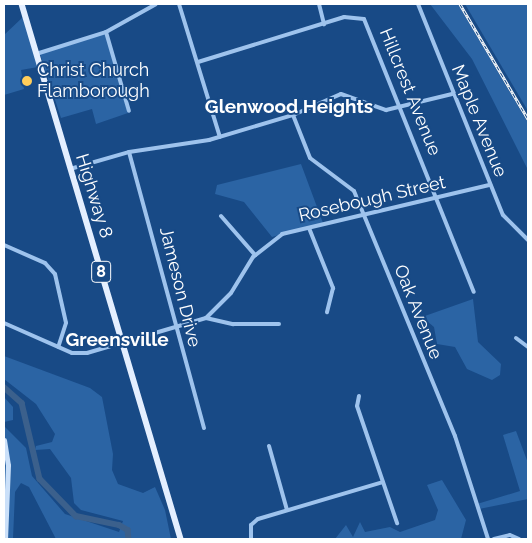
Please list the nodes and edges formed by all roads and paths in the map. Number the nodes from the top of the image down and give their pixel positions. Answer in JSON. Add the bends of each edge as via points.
{"nodes":[{"id":1,"x":22,"y":4,"type":"edge"},
{"id":2,"x":156,"y":4,"type":"edge"},
{"id":3,"x":179,"y":4,"type":"edge"},
{"id":4,"x":318,"y":4,"type":"edge"},
{"id":5,"x":418,"y":4,"type":"edge"},
{"id":6,"x":324,"y":24,"type":"junction"},
{"id":7,"x":106,"y":32,"type":"junction"},
{"id":8,"x":36,"y":54,"type":"junction"},
{"id":9,"x":198,"y":62,"type":"junction"},
{"id":10,"x":452,"y":94,"type":"junction"},
{"id":11,"x":401,"y":107,"type":"junction"},
{"id":12,"x":129,"y":111,"type":"dead end"},
{"id":13,"x":293,"y":115,"type":"junction"},
{"id":14,"x":220,"y":137,"type":"junction"},
{"id":15,"x":129,"y":152,"type":"junction"},
{"id":16,"x":70,"y":169,"type":"junction"},
{"id":17,"x":490,"y":185,"type":"junction"},
{"id":18,"x":438,"y":199,"type":"junction"},
{"id":19,"x":364,"y":215,"type":"junction"},
{"id":20,"x":221,"y":216,"type":"dead end"},
{"id":21,"x":309,"y":228,"type":"junction"},
{"id":22,"x":528,"y":240,"type":"edge"},
{"id":23,"x":4,"y":245,"type":"edge"},
{"id":24,"x":255,"y":255,"type":"junction"},
{"id":25,"x":474,"y":292,"type":"dead end"},
{"id":26,"x":327,"y":312,"type":"dead end"},
{"id":27,"x":206,"y":318,"type":"junction"},
{"id":28,"x":4,"y":323,"type":"edge"},
{"id":29,"x":279,"y":324,"type":"dead end"},
{"id":30,"x":176,"y":327,"type":"junction"},
{"id":31,"x":516,"y":338,"type":"dead end"},
{"id":32,"x":122,"y":343,"type":"junction"},
{"id":33,"x":58,"y":347,"type":"junction"},
{"id":34,"x":528,"y":347,"type":"edge"},
{"id":35,"x":359,"y":396,"type":"dead end"},
{"id":36,"x":204,"y":428,"type":"dead end"},
{"id":37,"x":4,"y":440,"type":"edge"},
{"id":38,"x":269,"y":446,"type":"dead end"},
{"id":39,"x":383,"y":482,"type":"junction"},
{"id":40,"x":287,"y":510,"type":"junction"},
{"id":41,"x":397,"y":522,"type":"dead end"},
{"id":42,"x":5,"y":539,"type":"edge"},
{"id":43,"x":181,"y":539,"type":"edge"},
{"id":44,"x":251,"y":539,"type":"edge"},
{"id":45,"x":488,"y":539,"type":"edge"},
{"id":46,"x":494,"y":539,"type":"edge"},
{"id":47,"x":519,"y":539,"type":"edge"}],
"edges":[{"from":1,"to":8,"type":"main road","name":"Highway 8","number":"8"},
{"from":2,"to":7,"type":"street"},
{"from":3,"to":9,"type":"street"},
{"from":4,"to":6,"type":"street"},
{"from":5,"to":10,"type":"street","name":"Maple Avenue"},
{"from":6,"to":9,"type":"street"},
{"from":6,"to":11,"type":"street","name":"Hillcrest Avenue","via":[[350,16],[364,19]]},
{"from":7,"to":8,"type":"street"},
{"from":7,"to":12,"type":"street"},
{"from":8,"to":16,"type":"main road","name":"Highway 8","number":"8"},
{"from":9,"to":14,"type":"street"},
{"from":10,"to":11,"type":"street"},
{"from":10,"to":17,"type":"street","name":"Maple Avenue"},
{"from":11,"to":13,"type":"street","via":[[386,110],[341,94]]},
{"from":11,"to":18,"type":"street","name":"Hillcrest Avenue"},
{"from":13,"to":14,"type":"street"},
{"from":13,"to":19,"type":"street","name":"Oak Avenue","via":[[310,158],[348,185]]},
{"from":14,"to":15,"type":"street"},
{"from":15,"to":16,"type":"street"},
{"from":15,"to":30,"type":"street","name":"Jameson Drive"},
{"from":16,"to":32,"type":"main road","name":"Highway 8","number":"8"},
{"from":17,"to":18,"type":"street","name":"Rosebough Street"},
{"from":17,"to":22,"type":"street","name":"Maple Avenue","via":[[503,215]]},
{"from":18,"to":19,"type":"street","name":"Rosebough Street","via":[[416,206],[380,208]]},
{"from":18,"to":25,"type":"street","name":"Hillcrest Avenue"},
{"from":19,"to":21,"type":"street","name":"Rosebough Street"},
{"from":19,"to":45,"type":"street","name":"Oak Avenue","via":[[455,436]]},
{"from":20,"to":24,"type":"street"},
{"from":21,"to":24,"type":"street","name":"Rosebough Street","via":[[282,234]]},
{"from":21,"to":26,"type":"street","via":[[333,288]]},
{"from":23,"to":33,"type":"street","via":[[45,263],[54,274],[66,323]]},
{"from":24,"to":27,"type":"street","name":"Rosebough Street","via":[[232,293]]},
{"from":27,"to":29,"type":"street","via":[[233,324]]},
{"from":27,"to":30,"type":"street","name":"Rosebough Street"},
{"from":28,"to":33,"type":"street","name":"Rosebough Street"},
{"from":30,"to":32,"type":"street","name":"Rosebough Street"},
{"from":30,"to":36,"type":"street","name":"Jameson Drive"},
{"from":31,"to":34,"type":"street"},
{"from":32,"to":33,"type":"street","name":"Rosebough Street","via":[[87,353]]},
{"from":32,"to":43,"type":"main road","name":"Highway 8","number":"8"},
{"from":35,"to":39,"type":"street","via":[[357,406]]},
{"from":37,"to":42,"type":"street","via":[[8,465]]},
{"from":38,"to":40,"type":"street"},
{"from":39,"to":40,"type":"street"},
{"from":39,"to":41,"type":"street"},
{"from":40,"to":44,"type":"street","via":[[254,521]]},
{"from":46,"to":47,"type":"street","via":[[510,535]]}]}
